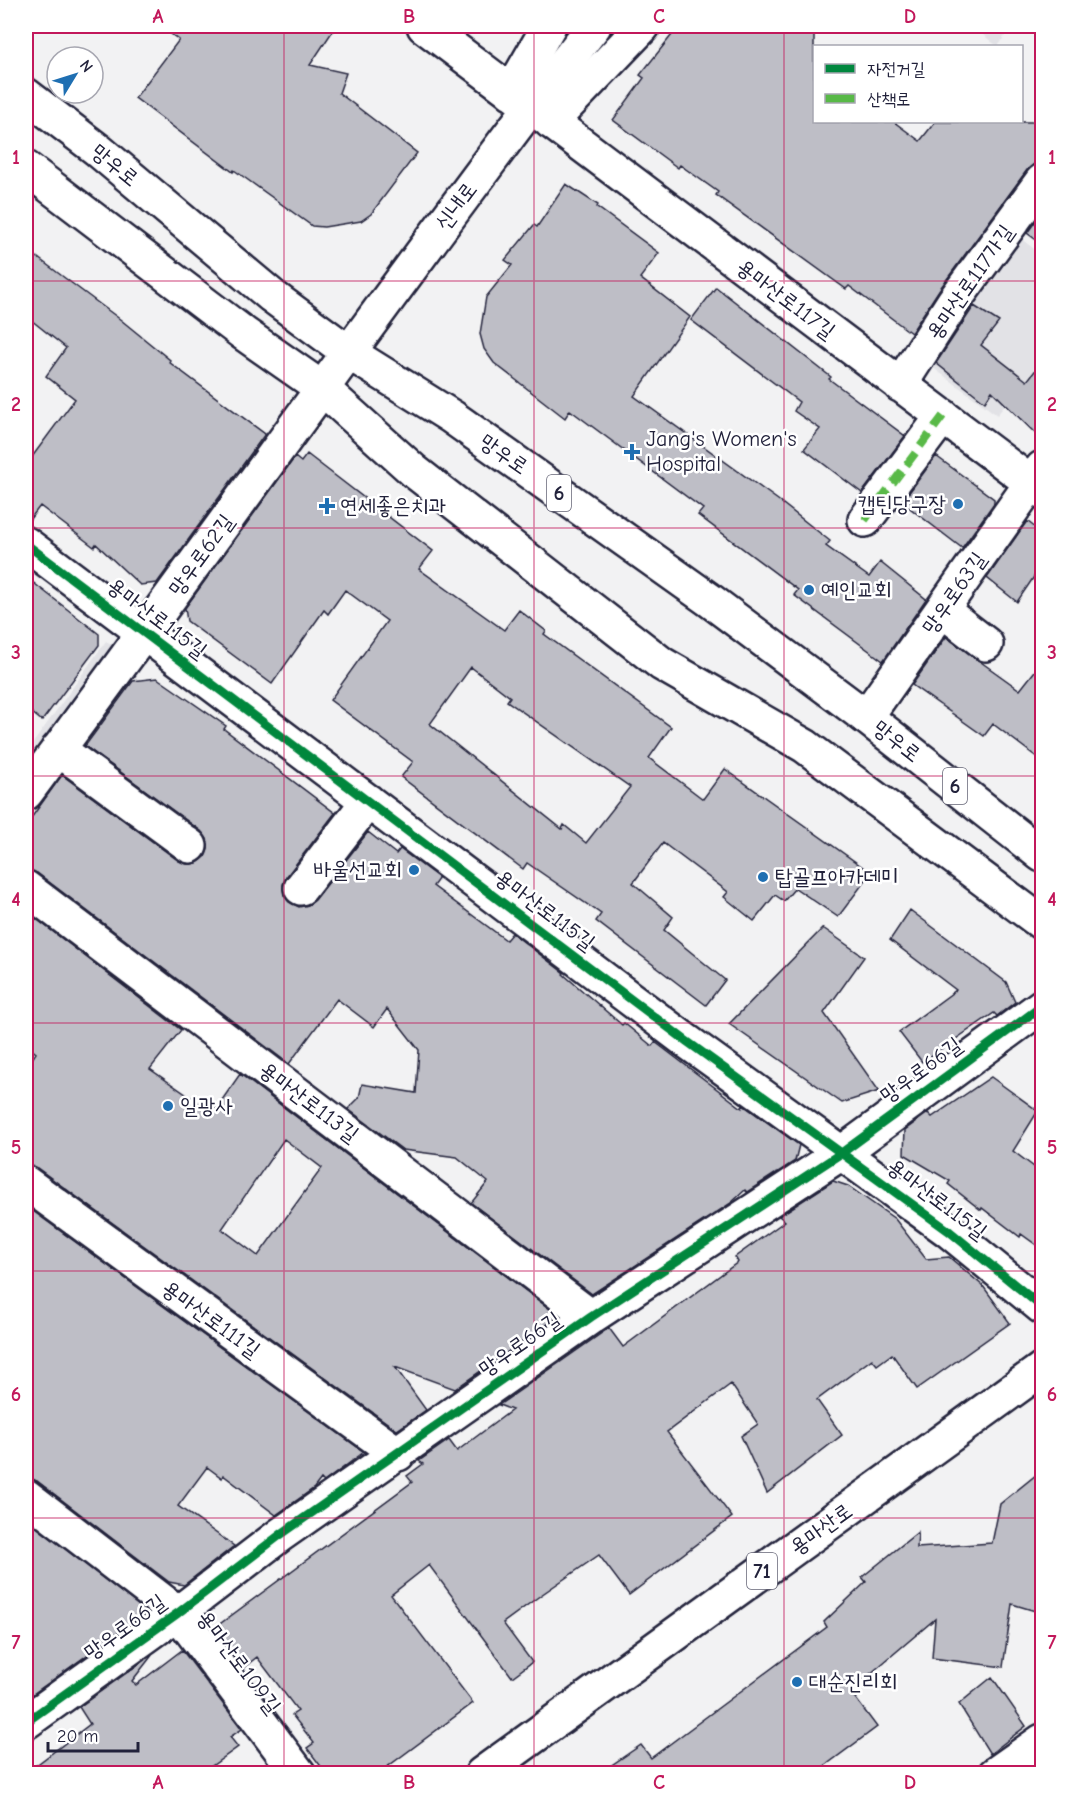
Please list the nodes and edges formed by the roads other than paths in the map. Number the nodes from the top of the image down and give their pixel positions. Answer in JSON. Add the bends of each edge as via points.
{"nodes":[{"id":1,"x":424,"y":26,"type":"edge"},
{"id":2,"x":549,"y":26,"type":"edge"},
{"id":3,"x":594,"y":26,"type":"edge"},
{"id":4,"x":643,"y":26,"type":"edge"},
{"id":5,"x":26,"y":95,"type":"edge"},
{"id":6,"x":531,"y":107,"type":"junction"},
{"id":7,"x":26,"y":168,"type":"edge"},
{"id":8,"x":1042,"y":181,"type":"edge"},
{"id":9,"x":348,"y":352,"type":"junction"},
{"id":10,"x":900,"y":384,"type":"junction"},
{"id":11,"x":323,"y":389,"type":"junction"},
{"id":12,"x":943,"y":416,"type":"junction"},
{"id":13,"x":1039,"y":481,"type":"edge"},
{"id":14,"x":865,"y":520,"type":"dead end"},
{"id":15,"x":26,"y":544,"type":"edge"},
{"id":16,"x":942,"y":610,"type":"junction"},
{"id":17,"x":145,"y":633,"type":"junction"},
{"id":18,"x":986,"y":644,"type":"dead end"},
{"id":19,"x":866,"y":717,"type":"junction"},
{"id":20,"x":58,"y":749,"type":"junction"},
{"id":21,"x":26,"y":789,"type":"edge"},
{"id":22,"x":368,"y":801,"type":"junction"},
{"id":23,"x":190,"y":846,"type":"dead end"},
{"id":24,"x":1042,"y":855,"type":"edge"},
{"id":25,"x":26,"y":888,"type":"edge"},
{"id":26,"x":301,"y":888,"type":"dead end"},
{"id":27,"x":1042,"y":923,"type":"edge"},
{"id":28,"x":1042,"y":1006,"type":"edge"},
{"id":29,"x":843,"y":1152,"type":"junction"},
{"id":30,"x":26,"y":1184,"type":"edge"},
{"id":31,"x":1042,"y":1307,"type":"edge"},
{"id":32,"x":591,"y":1317,"type":"junction"},
{"id":33,"x":1042,"y":1369,"type":"edge"},
{"id":34,"x":398,"y":1454,"type":"junction"},
{"id":35,"x":26,"y":1496,"type":"edge"},
{"id":36,"x":178,"y":1613,"type":"junction"},
{"id":37,"x":26,"y":1722,"type":"edge"},
{"id":38,"x":1042,"y":1741,"type":"edge"},
{"id":39,"x":299,"y":1773,"type":"edge"},
{"id":40,"x":482,"y":1773,"type":"edge"},
{"id":41,"x":995,"y":1773,"type":"edge"}],
"edges":[{"from":1,"to":6,"type":"street","name":"용마산로117길"},
{"from":2,"to":6,"type":"street"},
{"from":3,"to":6,"type":"street","name":"신내로"},
{"from":4,"to":6,"type":"street"},
{"from":5,"to":9,"type":"street","name":"망우로","number":"6","via":[[272,296]]},
{"from":6,"to":9,"type":"street","name":"신내로"},
{"from":6,"to":10,"type":"street","name":"용마산로117길"},
{"from":7,"to":11,"type":"street"},
{"from":8,"to":10,"type":"street","name":"용마산로117가길","via":[[954,301]]},
{"from":9,"to":11,"type":"street","name":"신내로"},
{"from":9,"to":19,"type":"street","name":"망우로","number":"6","via":[[461,424],[711,601]]},
{"from":10,"to":12,"type":"street","name":"용마산로117길"},
{"from":11,"to":17,"type":"street","name":"망우로62길"},
{"from":11,"to":27,"type":"street","via":[[414,471],[662,664],[805,746]]},
{"from":12,"to":13,"type":"street","name":"용마산로117길"},
{"from":12,"to":14,"type":"street"},
{"from":13,"to":16,"type":"street","name":"망우로63길"},
{"from":15,"to":17,"type":"street","name":"용마산로115길"},
{"from":16,"to":18,"type":"street"},
{"from":16,"to":19,"type":"street","name":"망우로63길"},
{"from":17,"to":20,"type":"street","name":"망우로62길"},
{"from":17,"to":22,"type":"street","name":"용마산로115길"},
{"from":19,"to":24,"type":"street","name":"망우로","number":"6"},
{"from":20,"to":21,"type":"street","name":"망우로62길"},
{"from":20,"to":23,"type":"street"},
{"from":22,"to":26,"type":"street"},
{"from":22,"to":29,"type":"street","name":"용마산로115길","via":[[685,1040]]},
{"from":25,"to":32,"type":"street","name":"용마산로113길"},
{"from":28,"to":29,"type":"street","name":"망우로66길"},
{"from":29,"to":31,"type":"street","name":"용마산로115길"},
{"from":29,"to":32,"type":"street","name":"망우로66길"},
{"from":30,"to":34,"type":"street","name":"용마산로111길"},
{"from":32,"to":34,"type":"street","name":"망우로66길"},
{"from":33,"to":40,"type":"street","name":"용마산로","number":"71"},
{"from":34,"to":36,"type":"street","name":"망우로66길","via":[[280,1535]]},
{"from":35,"to":36,"type":"street","name":"용마산로109길"},
{"from":36,"to":37,"type":"street","name":"망우로66길"},
{"from":36,"to":39,"type":"street","name":"용마산로109길"},
{"from":38,"to":41,"type":"street"}]}
